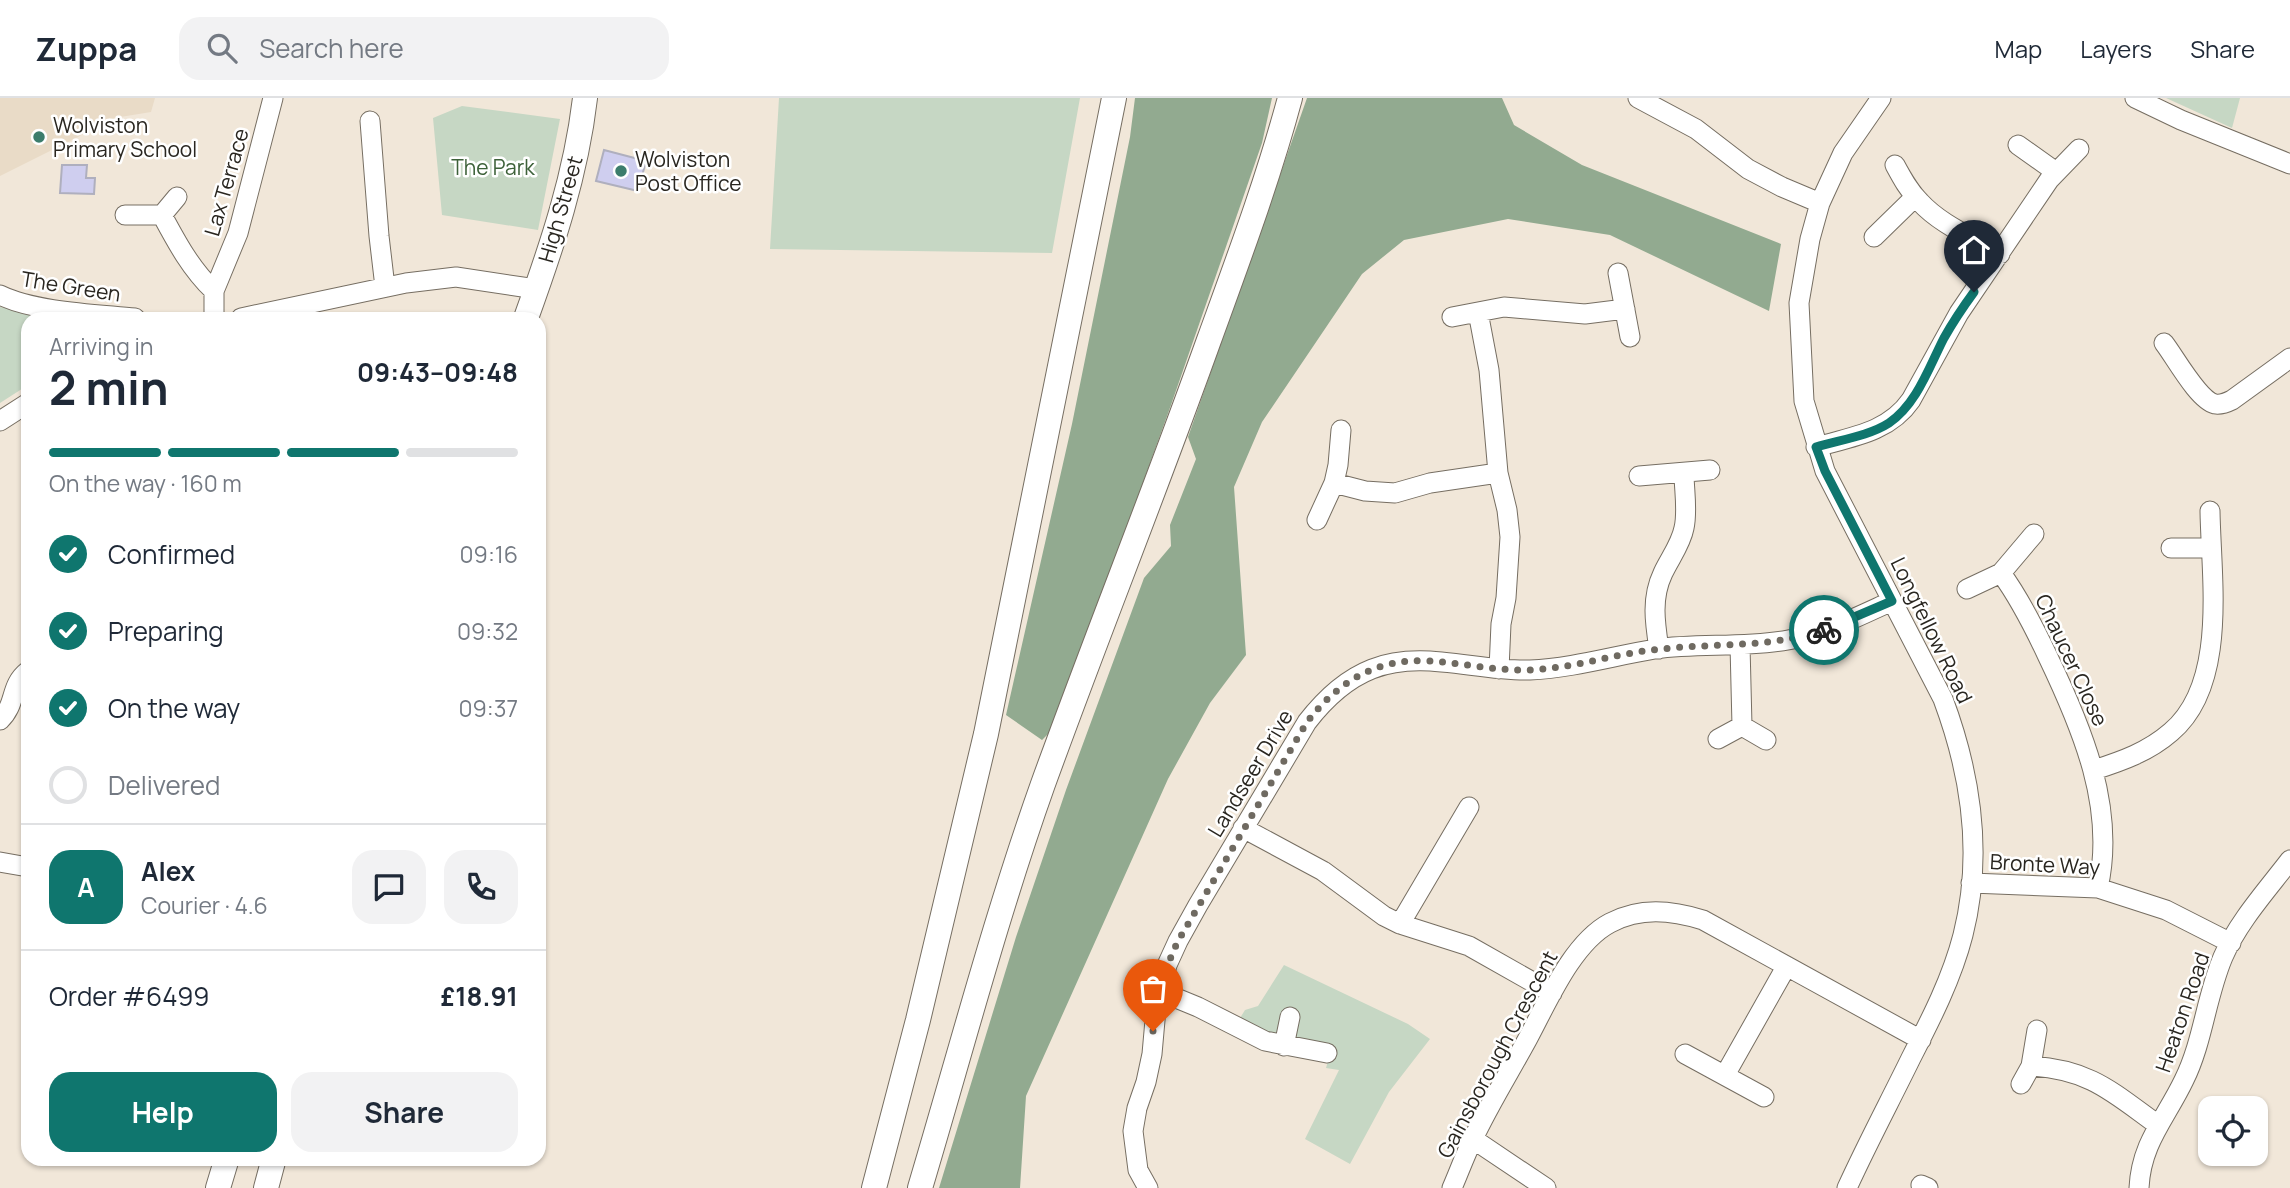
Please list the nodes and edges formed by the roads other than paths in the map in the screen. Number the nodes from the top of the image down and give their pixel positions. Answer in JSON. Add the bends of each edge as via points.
{"nodes":[{"id":1,"x":272,"y":98,"type":"edge"},
{"id":2,"x":585,"y":98,"type":"edge"},
{"id":3,"x":1114,"y":98,"type":"edge"},
{"id":4,"x":1290,"y":98,"type":"edge"},
{"id":5,"x":1638,"y":98,"type":"edge"},
{"id":6,"x":1881,"y":98,"type":"edge"},
{"id":7,"x":2135,"y":98,"type":"edge"},
{"id":8,"x":370,"y":121,"type":"dead end"},
{"id":9,"x":2018,"y":145,"type":"dead end"},
{"id":10,"x":2079,"y":149,"type":"dead end"},
{"id":11,"x":2290,"y":164,"type":"edge"},
{"id":12,"x":1895,"y":165,"type":"dead end"},
{"id":13,"x":2056,"y":172,"type":"junction"},
{"id":14,"x":177,"y":197,"type":"dead end"},
{"id":15,"x":1915,"y":197,"type":"junction"},
{"id":16,"x":1820,"y":203,"type":"junction"},
{"id":17,"x":125,"y":215,"type":"dead end"},
{"id":18,"x":162,"y":215,"type":"junction"},
{"id":19,"x":1874,"y":237,"type":"dead end"},
{"id":20,"x":2000,"y":254,"type":"junction"},
{"id":21,"x":1618,"y":273,"type":"dead end"},
{"id":22,"x":385,"y":287,"type":"junction"},
{"id":23,"x":536,"y":289,"type":"junction"},
{"id":24,"x":214,"y":291,"type":"junction"},
{"id":25,"x":0,"y":295,"type":"edge"},
{"id":26,"x":1625,"y":309,"type":"junction"},
{"id":27,"x":70,"y":312,"type":"edge"},
{"id":28,"x":214,"y":312,"type":"edge"},
{"id":29,"x":269,"y":312,"type":"edge"},
{"id":30,"x":528,"y":312,"type":"edge"},
{"id":31,"x":1478,"y":312,"type":"junction"},
{"id":32,"x":1452,"y":317,"type":"dead end"},
{"id":33,"x":1630,"y":337,"type":"dead end"},
{"id":34,"x":2165,"y":343,"type":"dead end"},
{"id":35,"x":2290,"y":358,"type":"edge"},
{"id":36,"x":21,"y":408,"type":"edge"},
{"id":37,"x":0,"y":421,"type":"edge"},
{"id":38,"x":1341,"y":430,"type":"dead end"},
{"id":39,"x":1816,"y":447,"type":"junction"},
{"id":40,"x":1710,"y":470,"type":"dead end"},
{"id":41,"x":1498,"y":473,"type":"junction"},
{"id":42,"x":1684,"y":473,"type":"junction"},
{"id":43,"x":1639,"y":476,"type":"dead end"},
{"id":44,"x":1334,"y":483,"type":"junction"},
{"id":45,"x":2210,"y":511,"type":"dead end"},
{"id":46,"x":1317,"y":520,"type":"dead end"},
{"id":47,"x":2034,"y":534,"type":"dead end"},
{"id":48,"x":2171,"y":548,"type":"dead end"},
{"id":49,"x":2210,"y":548,"type":"junction"},
{"id":50,"x":2001,"y":573,"type":"junction"},
{"id":51,"x":1967,"y":589,"type":"dead end"},
{"id":52,"x":1892,"y":601,"type":"junction"},
{"id":53,"x":1740,"y":645,"type":"junction"},
{"id":54,"x":1658,"y":649,"type":"junction"},
{"id":55,"x":1499,"y":669,"type":"junction"},
{"id":56,"x":21,"y":679,"type":"edge"},
{"id":57,"x":0,"y":720,"type":"edge"},
{"id":58,"x":1742,"y":726,"type":"junction"},
{"id":59,"x":1718,"y":739,"type":"dead end"},
{"id":60,"x":1766,"y":740,"type":"dead end"},
{"id":61,"x":2094,"y":770,"type":"junction"},
{"id":62,"x":1469,"y":807,"type":"dead end"},
{"id":63,"x":1243,"y":828,"type":"junction"},
{"id":64,"x":0,"y":862,"type":"edge"},
{"id":65,"x":21,"y":866,"type":"edge"},
{"id":66,"x":2287,"y":869,"type":"edge"},
{"id":67,"x":1971,"y":883,"type":"junction"},
{"id":68,"x":2098,"y":888,"type":"junction"},
{"id":69,"x":1400,"y":924,"type":"junction"},
{"id":70,"x":2231,"y":943,"type":"junction"},
{"id":71,"x":1786,"y":967,"type":"junction"},
{"id":72,"x":1159,"y":992,"type":"junction"},
{"id":73,"x":1552,"y":993,"type":"junction"},
{"id":74,"x":1290,"y":1017,"type":"dead end"},
{"id":75,"x":2036,"y":1030,"type":"dead end"},
{"id":76,"x":1921,"y":1040,"type":"junction"},
{"id":77,"x":1284,"y":1046,"type":"junction"},
{"id":78,"x":1326,"y":1052,"type":"dead end"},
{"id":79,"x":1685,"y":1054,"type":"dead end"},
{"id":80,"x":2031,"y":1066,"type":"junction"},
{"id":81,"x":1724,"y":1075,"type":"junction"},
{"id":82,"x":2021,"y":1084,"type":"dead end"},
{"id":83,"x":1764,"y":1097,"type":"dead end"},
{"id":84,"x":2158,"y":1125,"type":"junction"},
{"id":85,"x":1473,"y":1139,"type":"junction"},
{"id":86,"x":225,"y":1166,"type":"edge"},
{"id":87,"x":272,"y":1166,"type":"edge"},
{"id":88,"x":218,"y":1188,"type":"edge"},
{"id":89,"x":266,"y":1188,"type":"edge"},
{"id":90,"x":874,"y":1188,"type":"edge"},
{"id":91,"x":920,"y":1188,"type":"edge"},
{"id":92,"x":1148,"y":1188,"type":"edge"},
{"id":93,"x":1452,"y":1188,"type":"edge"},
{"id":94,"x":1546,"y":1188,"type":"edge"},
{"id":95,"x":1847,"y":1188,"type":"edge"},
{"id":96,"x":2139,"y":1188,"type":"edge"}],
"edges":[{"from":1,"to":24,"type":"street","name":"Lax Terrace","via":[[238,233]]},
{"from":2,"to":23,"type":"street","name":"High Street","via":[[572,177]]},
{"from":3,"to":90,"type":"street","via":[[986,734]]},
{"from":4,"to":91,"type":"street","via":[[1263,192],[1008,884]]},
{"from":5,"to":16,"type":"street","via":[[1696,129],[1748,169]]},
{"from":6,"to":16,"type":"street","name":"Longfellow Road","via":[[1843,153]]},
{"from":7,"to":11,"type":"street"},
{"from":8,"to":22,"type":"street"},
{"from":9,"to":13,"type":"street"},
{"from":10,"to":13,"type":"street"},
{"from":12,"to":15,"type":"street"},
{"from":13,"to":20,"type":"street"},
{"from":14,"to":18,"type":"street"},
{"from":15,"to":19,"type":"street"},
{"from":15,"to":20,"type":"street","via":[[1934,214]]},
{"from":16,"to":39,"type":"street","name":"Longfellow Road","via":[[1799,303],[1804,401]]},
{"from":17,"to":18,"type":"street"},
{"from":18,"to":24,"type":"street","via":[[187,261]]},
{"from":20,"to":39,"type":"street","via":[[1959,313],[1903,412],[1886,425]]},
{"from":21,"to":26,"type":"street"},
{"from":22,"to":23,"type":"street","via":[[456,277]]},
{"from":22,"to":29,"type":"street"},
{"from":23,"to":30,"type":"street","name":"High Street"},
{"from":24,"to":28,"type":"street","name":"Lax Terrace"},
{"from":25,"to":27,"type":"street","name":"The Green"},
{"from":26,"to":31,"type":"street","via":[[1585,314],[1513,306]]},
{"from":26,"to":33,"type":"street"},
{"from":31,"to":32,"type":"street"},
{"from":31,"to":41,"type":"street","via":[[1492,391]]},
{"from":34,"to":35,"type":"street","via":[[2201,394],[2215,404],[2232,400]]},
{"from":36,"to":37,"type":"street"},
{"from":38,"to":44,"type":"street"},
{"from":39,"to":52,"type":"street","name":"Longfellow Road"},
{"from":40,"to":42,"type":"street"},
{"from":41,"to":44,"type":"street","via":[[1395,493]]},
{"from":41,"to":55,"type":"street","via":[[1511,546]]},
{"from":42,"to":43,"type":"street"},
{"from":42,"to":54,"type":"street","via":[[1685,525],[1656,593]]},
{"from":44,"to":46,"type":"street"},
{"from":45,"to":49,"type":"street"},
{"from":47,"to":50,"type":"street"},
{"from":48,"to":49,"type":"street"},
{"from":49,"to":61,"type":"street","via":[[2209,657],[2198,695],[2172,731],[2154,744]]},
{"from":50,"to":51,"type":"street"},
{"from":50,"to":61,"type":"street","name":"Chaucer Close","via":[[2021,600],[2062,686]]},
{"from":52,"to":53,"type":"street","name":"Landseer Drive","via":[[1808,636]]},
{"from":52,"to":67,"type":"street","name":"Longfellow Road","via":[[1943,699],[1964,763],[1972,817]]},
{"from":53,"to":54,"type":"street","name":"Landseer Drive"},
{"from":53,"to":58,"type":"street"},
{"from":54,"to":55,"type":"street","name":"Landseer Drive","via":[[1559,668]]},
{"from":55,"to":63,"type":"street","name":"Landseer Drive","via":[[1401,662],[1347,682],[1307,722]]},
{"from":56,"to":57,"type":"street","via":[[9,712]]},
{"from":58,"to":59,"type":"street"},
{"from":58,"to":60,"type":"street"},
{"from":61,"to":68,"type":"street","name":"Chaucer Close","via":[[2104,845]]},
{"from":62,"to":69,"type":"street"},
{"from":63,"to":69,"type":"street","via":[[1323,871]]},
{"from":63,"to":72,"type":"street","name":"Landseer Drive","via":[[1178,941]]},
{"from":64,"to":65,"type":"street"},
{"from":66,"to":70,"type":"street","name":"Heaton Road"},
{"from":67,"to":68,"type":"street","name":"Bronte Way"},
{"from":67,"to":76,"type":"street","name":"Longfellow Road","via":[[1963,936]]},
{"from":68,"to":70,"type":"street","name":"Bronte Way","via":[[2166,910]]},
{"from":69,"to":73,"type":"street","via":[[1469,946]]},
{"from":70,"to":84,"type":"street","name":"Heaton Road","via":[[2184,1081]]},
{"from":71,"to":73,"type":"street","name":"Gainsborough Crescent","via":[[1703,920],[1679,912],[1653,911],[1630,914],[1591,936]]},
{"from":71,"to":76,"type":"street","name":"Gainsborough Crescent"},
{"from":71,"to":81,"type":"street"},
{"from":72,"to":77,"type":"street"},
{"from":72,"to":92,"type":"street","name":"Landseer Drive","via":[[1152,1054],[1133,1131],[1138,1170]]},
{"from":73,"to":85,"type":"street","name":"Gainsborough Crescent"},
{"from":74,"to":77,"type":"street"},
{"from":75,"to":80,"type":"street"},
{"from":76,"to":95,"type":"street","name":"Longfellow Road"},
{"from":77,"to":78,"type":"street"},
{"from":79,"to":81,"type":"street"},
{"from":80,"to":82,"type":"street"},
{"from":80,"to":84,"type":"street","via":[[2065,1070],[2096,1081]]},
{"from":81,"to":83,"type":"street"},
{"from":84,"to":96,"type":"street","name":"Heaton Road","via":[[2143,1160]]},
{"from":85,"to":93,"type":"street","name":"Gainsborough Crescent"},
{"from":85,"to":94,"type":"street"},
{"from":86,"to":88,"type":"street"},
{"from":87,"to":89,"type":"street"}]}
